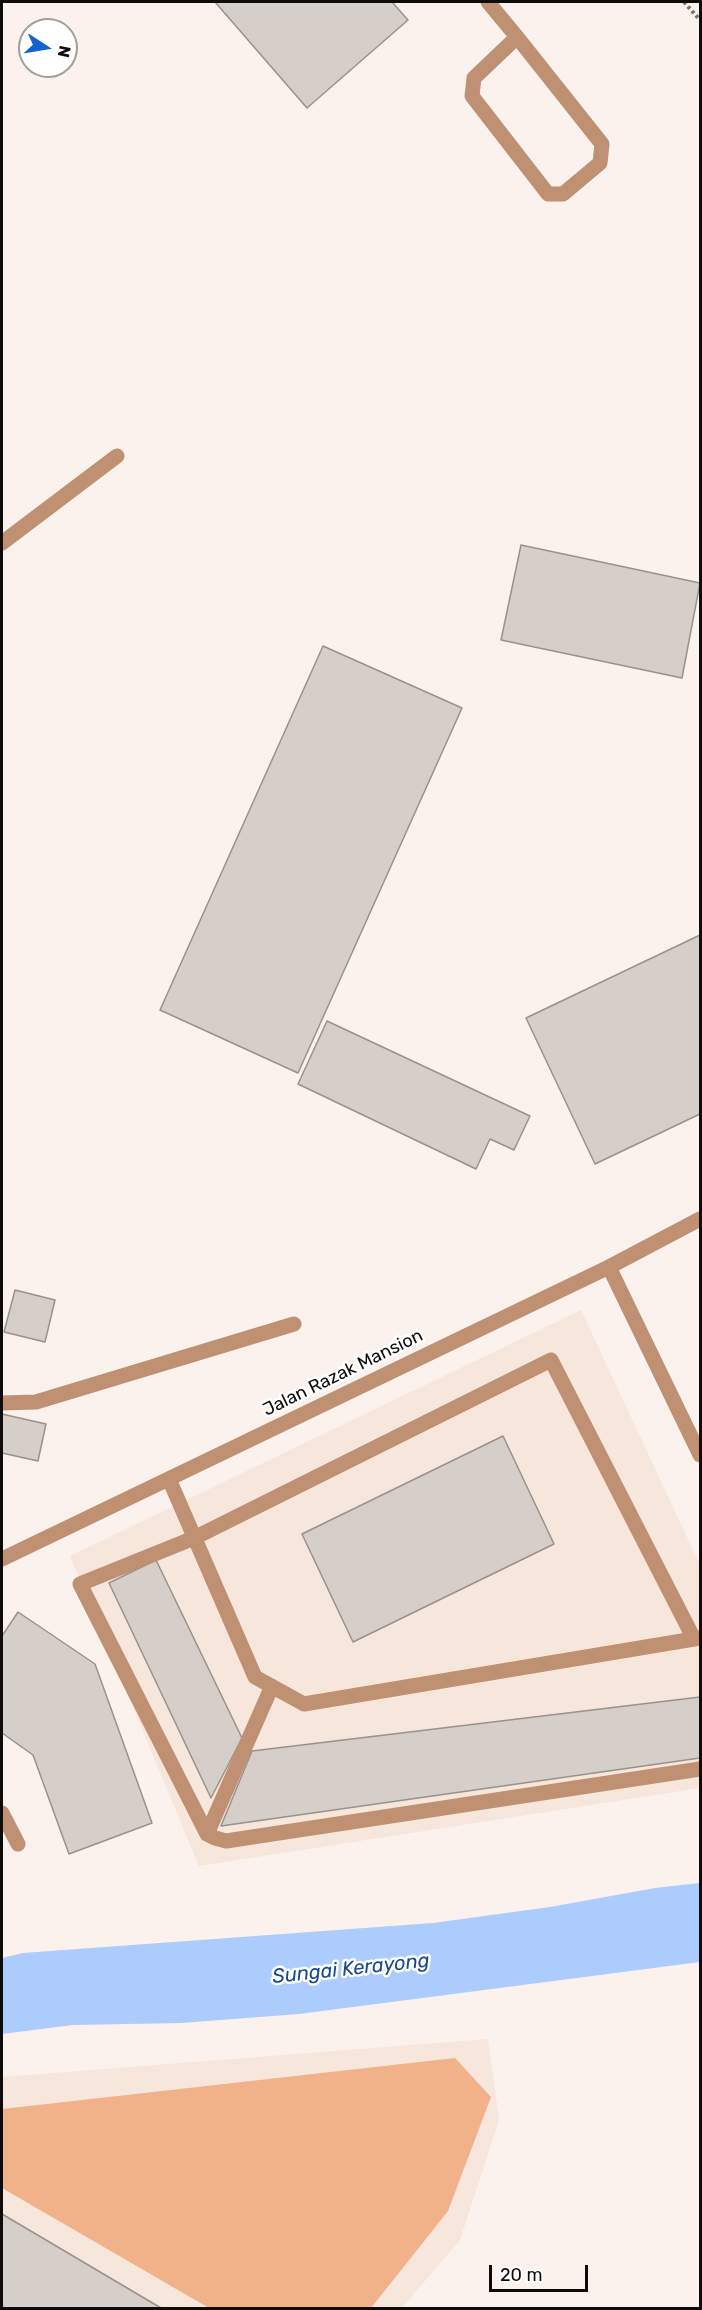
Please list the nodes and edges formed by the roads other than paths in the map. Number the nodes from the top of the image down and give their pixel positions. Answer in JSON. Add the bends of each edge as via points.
{"nodes":[{"id":1,"x":488,"y":2,"type":"edge"},
{"id":2,"x":517,"y":37,"type":"junction"},
{"id":3,"x":117,"y":456,"type":"dead end"},
{"id":4,"x":2,"y":543,"type":"edge"},
{"id":5,"x":700,"y":1219,"type":"edge"},
{"id":6,"x":609,"y":1267,"type":"junction"},
{"id":7,"x":294,"y":1324,"type":"dead end"},
{"id":8,"x":2,"y":1403,"type":"edge"},
{"id":9,"x":700,"y":1455,"type":"edge"},
{"id":10,"x":169,"y":1479,"type":"junction"},
{"id":11,"x":194,"y":1538,"type":"junction"},
{"id":12,"x":2,"y":1559,"type":"edge"},
{"id":13,"x":697,"y":1638,"type":"edge"},
{"id":14,"x":272,"y":1686,"type":"junction"},
{"id":15,"x":700,"y":1769,"type":"edge"},
{"id":16,"x":2,"y":1813,"type":"edge"},
{"id":17,"x":207,"y":1834,"type":"junction"},
{"id":18,"x":18,"y":1844,"type":"dead end"}],
"edges":[{"from":1,"to":2,"type":"street"},
{"from":2,"to":2,"type":"street","via":[[602,144],[600,163],[563,194],[548,194],[472,96],[474,78]]},
{"from":3,"to":4,"type":"street"},
{"from":5,"to":6,"type":"street","name":"Jalan Razak Mansion"},
{"from":6,"to":9,"type":"street"},
{"from":6,"to":10,"type":"street","name":"Jalan Razak Mansion"},
{"from":7,"to":8,"type":"street","via":[[36,1402]]},
{"from":10,"to":11,"type":"street"},
{"from":10,"to":12,"type":"street","name":"Jalan Razak Mansion"},
{"from":11,"to":13,"type":"street","via":[[551,1360]]},
{"from":11,"to":14,"type":"street","via":[[255,1677]]},
{"from":11,"to":17,"type":"street","via":[[80,1584]]},
{"from":13,"to":14,"type":"street","via":[[304,1704]]},
{"from":14,"to":17,"type":"street"},
{"from":15,"to":17,"type":"street","via":[[226,1841]]},
{"from":16,"to":18,"type":"street"}]}
